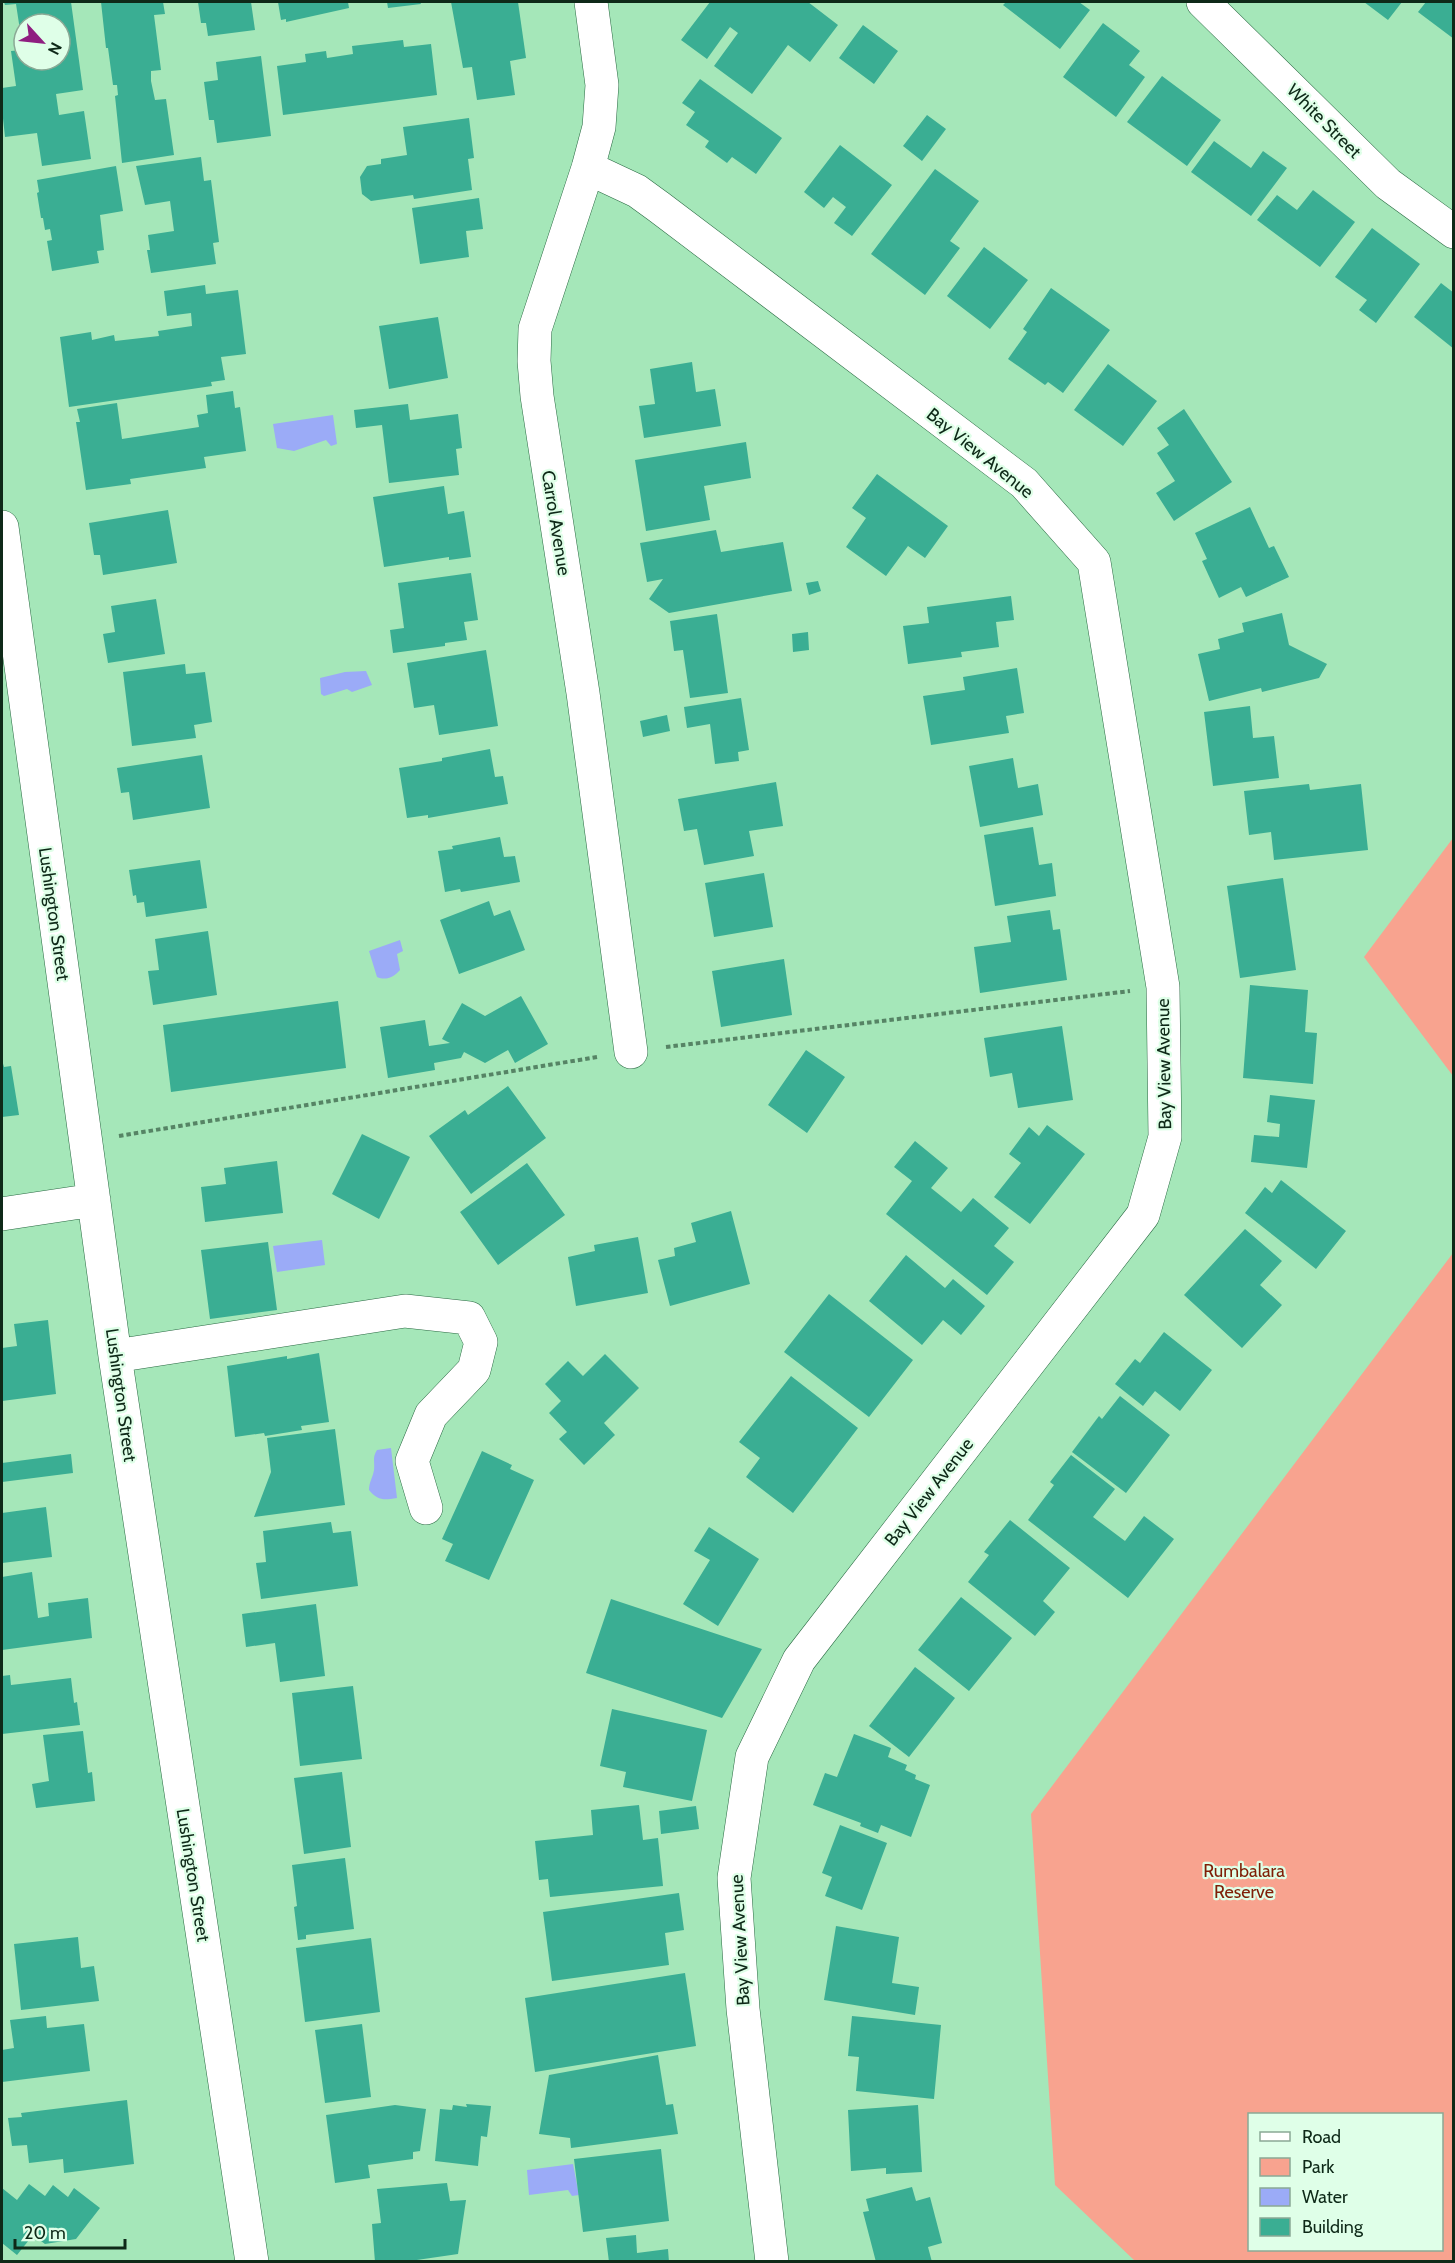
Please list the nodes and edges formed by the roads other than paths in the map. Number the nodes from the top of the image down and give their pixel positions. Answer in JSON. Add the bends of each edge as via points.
{"nodes":[{"id":1,"x":591,"y":2,"type":"edge"},
{"id":2,"x":1203,"y":2,"type":"edge"},
{"id":3,"x":588,"y":168,"type":"junction"},
{"id":4,"x":1454,"y":232,"type":"edge"},
{"id":5,"x":2,"y":527,"type":"edge"},
{"id":6,"x":631,"y":1052,"type":"road end"},
{"id":7,"x":94,"y":1200,"type":"junction"},
{"id":8,"x":2,"y":1214,"type":"edge"},
{"id":9,"x":115,"y":1356,"type":"junction"},
{"id":10,"x":426,"y":1508,"type":"dead end"},
{"id":11,"x":252,"y":2262,"type":"edge"},
{"id":12,"x":772,"y":2262,"type":"edge"}],
"edges":[{"from":1,"to":3,"type":"street","name":"Carrol Avenue","via":[[602,85],[599,128]]},
{"from":2,"to":4,"type":"street","name":"White Street","via":[[1388,184]]},
{"from":3,"to":6,"type":"street","name":"Carrol Avenue","via":[[535,330],[534,361]]},
{"from":3,"to":12,"type":"street","name":"Bay View Avenue","via":[[637,191],[1024,483],[1094,562],[1163,987],[1166,1137],[1143,1215],[800,1660],[752,1757],[734,1878],[743,2009]]},
{"from":5,"to":7,"type":"street","name":"Lushington Street"},
{"from":7,"to":8,"type":"street"},
{"from":7,"to":9,"type":"street","name":"Lushington Street"},
{"from":9,"to":10,"type":"street","via":[[405,1311],[469,1318],[481,1342],[474,1370],[431,1415],[412,1461]]},
{"from":9,"to":11,"type":"street","name":"Lushington Street"}]}
